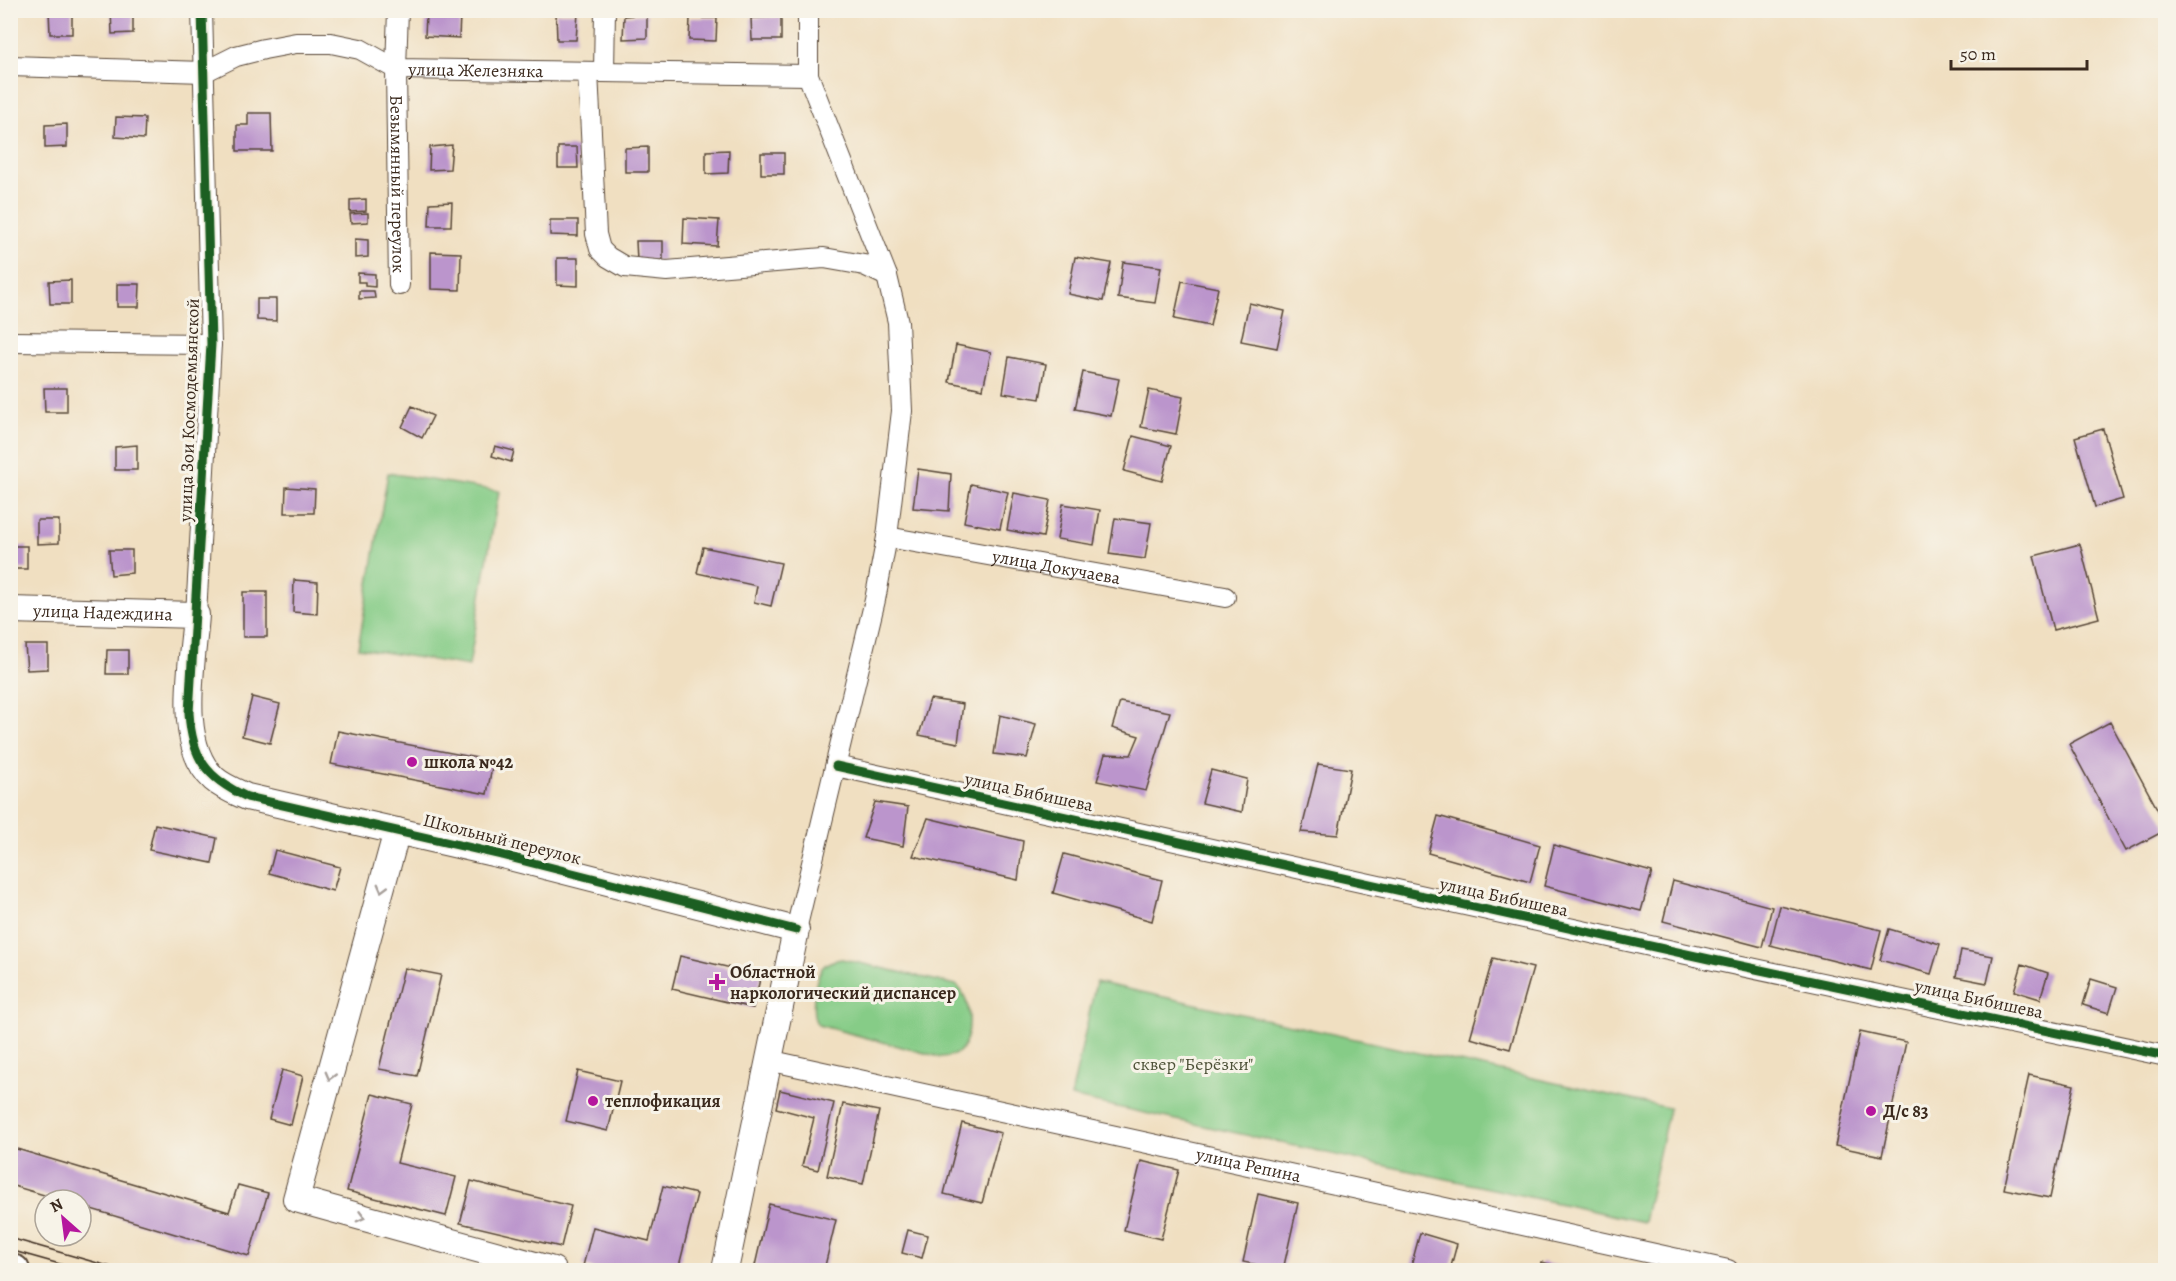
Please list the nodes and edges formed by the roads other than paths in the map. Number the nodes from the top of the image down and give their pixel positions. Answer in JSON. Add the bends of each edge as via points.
{"nodes":[{"id":1,"x":202,"y":10,"type":"edge"},
{"id":2,"x":398,"y":10,"type":"edge"},
{"id":3,"x":605,"y":10,"type":"edge"},
{"id":4,"x":808,"y":10,"type":"edge"},
{"id":5,"x":10,"y":66,"type":"edge"},
{"id":6,"x":396,"y":69,"type":"junction"},
{"id":7,"x":204,"y":72,"type":"junction"},
{"id":8,"x":596,"y":72,"type":"junction"},
{"id":9,"x":808,"y":75,"type":"junction"},
{"id":10,"x":887,"y":276,"type":"junction"},
{"id":11,"x":399,"y":285,"type":"dead end"},
{"id":12,"x":10,"y":342,"type":"edge"},
{"id":13,"x":211,"y":344,"type":"junction"},
{"id":14,"x":887,"y":537,"type":"junction"},
{"id":15,"x":1225,"y":597,"type":"dead end"},
{"id":16,"x":10,"y":610,"type":"edge"},
{"id":17,"x":196,"y":615,"type":"junction"},
{"id":18,"x":836,"y":766,"type":"junction"},
{"id":19,"x":206,"y":771,"type":"joint"},
{"id":20,"x":397,"y":831,"type":"junction"},
{"id":21,"x":796,"y":930,"type":"junction"},
{"id":22,"x":2166,"y":1056,"type":"edge"},
{"id":23,"x":768,"y":1060,"type":"junction"},
{"id":24,"x":10,"y":1269,"type":"edge"},
{"id":25,"x":15,"y":1270,"type":"edge"},
{"id":26,"x":553,"y":1270,"type":"edge"},
{"id":27,"x":725,"y":1270,"type":"edge"},
{"id":28,"x":1728,"y":1270,"type":"edge"}],
"edges":[{"from":1,"to":7,"type":"street","name":"улица Зои Космодемьянской"},
{"from":2,"to":6,"type":"street","name":"Безымянный переулок"},
{"from":3,"to":8,"type":"street"},
{"from":4,"to":9,"type":"street"},
{"from":5,"to":7,"type":"street","name":"улица Железняка"},
{"from":6,"to":7,"type":"street","name":"улица Железняка","via":[[360,49],[331,43],[296,43],[236,56]]},
{"from":6,"to":8,"type":"street","name":"улица Железняка"},
{"from":6,"to":11,"type":"street","name":"Безымянный переулок"},
{"from":7,"to":13,"type":"street","name":"улица Зои Космодемьянской"},
{"from":8,"to":9,"type":"street","name":"улица Железняка"},
{"from":8,"to":10,"type":"street","via":[[596,234],[600,249],[608,257],[625,267],[667,272],[824,258],[864,265]]},
{"from":9,"to":10,"type":"street"},
{"from":10,"to":14,"type":"street","via":[[898,322],[902,411]]},
{"from":12,"to":13,"type":"street"},
{"from":13,"to":17,"type":"street","name":"улица Зои Космодемьянской"},
{"from":14,"to":15,"type":"street","name":"улица Докучаева"},
{"from":14,"to":18,"type":"street"},
{"from":16,"to":17,"type":"street","name":"улица Надеждина"},
{"from":17,"to":19,"type":"street","name":"улица Зои Космодемьянской","via":[[190,720],[195,749]]},
{"from":18,"to":21,"type":"street"},
{"from":18,"to":22,"type":"street","name":"улица Бибишева"},
{"from":19,"to":20,"type":"street","name":"Школьный переулок","via":[[215,781],[247,797]]},
{"from":20,"to":21,"type":"street","name":"Школьный переулок"},
{"from":20,"to":26,"type":"street","one_way":true,"via":[[296,1199]]},
{"from":21,"to":23,"type":"street"},
{"from":23,"to":27,"type":"street"},
{"from":23,"to":28,"type":"street","name":"улица Репина"},
{"from":24,"to":25,"type":"main road"}]}
